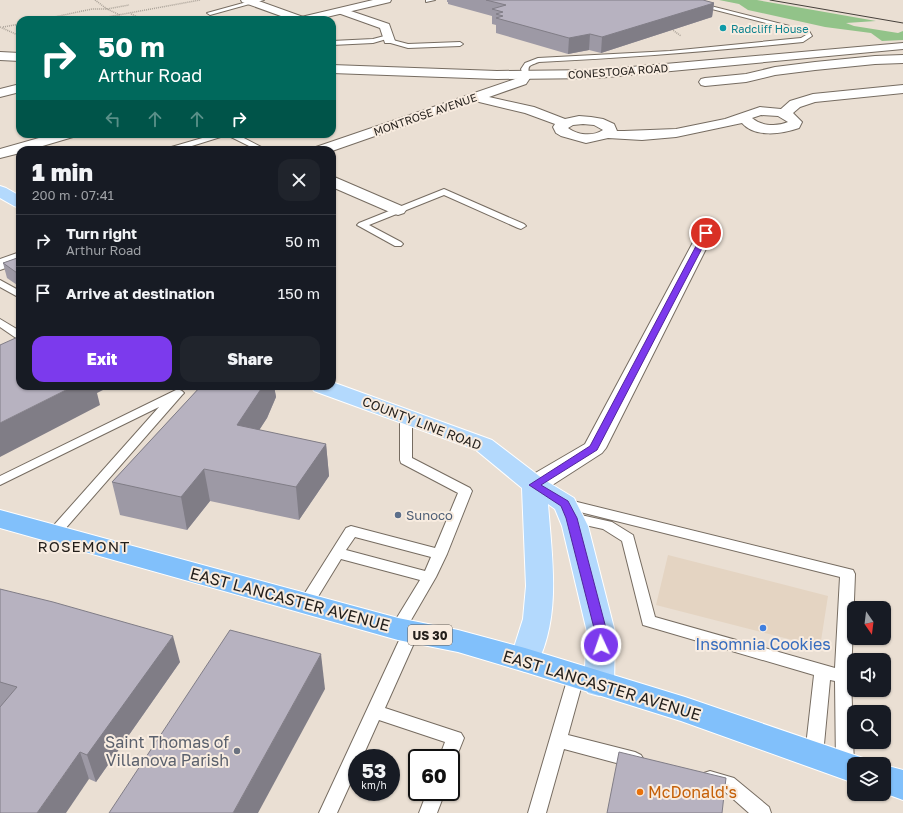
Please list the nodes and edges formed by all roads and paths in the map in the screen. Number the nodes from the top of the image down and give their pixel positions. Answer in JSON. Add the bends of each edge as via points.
{"nodes":[{"id":1,"x":95,"y":0,"type":"edge"},
{"id":2,"x":200,"y":0,"type":"edge"},
{"id":3,"x":386,"y":0,"type":"edge"},
{"id":4,"x":680,"y":0,"type":"edge"},
{"id":5,"x":254,"y":1,"type":"edge"},
{"id":6,"x":129,"y":5,"type":"dead end"},
{"id":7,"x":107,"y":9,"type":"junction"},
{"id":8,"x":342,"y":11,"type":"junction"},
{"id":9,"x":210,"y":13,"type":"dead end"},
{"id":10,"x":130,"y":14,"type":"junction"},
{"id":11,"x":120,"y":15,"type":"junction"},
{"id":12,"x":59,"y":16,"type":"edge"},
{"id":13,"x":114,"y":16,"type":"edge"},
{"id":14,"x":135,"y":16,"type":"edge"},
{"id":15,"x":291,"y":16,"type":"edge"},
{"id":16,"x":319,"y":16,"type":"edge"},
{"id":17,"x":16,"y":25,"type":"edge"},
{"id":18,"x":1,"y":27,"type":"edge"},
{"id":19,"x":16,"y":35,"type":"edge"},
{"id":20,"x":388,"y":39,"type":"junction"},
{"id":21,"x":336,"y":42,"type":"edge"},
{"id":22,"x":460,"y":44,"type":"dead end"},
{"id":23,"x":903,"y":46,"type":"edge"},
{"id":24,"x":883,"y":48,"type":"junction"},
{"id":25,"x":903,"y":51,"type":"edge"},
{"id":26,"x":0,"y":56,"type":"edge"},
{"id":27,"x":16,"y":57,"type":"edge"},
{"id":28,"x":903,"y":60,"type":"edge"},
{"id":29,"x":336,"y":69,"type":"edge"},
{"id":30,"x":526,"y":75,"type":"junction"},
{"id":31,"x":705,"y":82,"type":"dead end"},
{"id":32,"x":16,"y":89,"type":"edge"},
{"id":33,"x":903,"y":89,"type":"edge"},
{"id":34,"x":0,"y":93,"type":"edge"},
{"id":35,"x":473,"y":97,"type":"junction"},
{"id":36,"x":54,"y":138,"type":"edge"},
{"id":37,"x":211,"y":138,"type":"edge"},
{"id":38,"x":238,"y":138,"type":"edge"},
{"id":39,"x":27,"y":146,"type":"edge"},
{"id":40,"x":184,"y":146,"type":"edge"},
{"id":41,"x":255,"y":146,"type":"edge"},
{"id":42,"x":332,"y":146,"type":"edge"},
{"id":43,"x":16,"y":149,"type":"edge"},
{"id":44,"x":0,"y":154,"type":"edge"},
{"id":45,"x":336,"y":183,"type":"edge"},
{"id":46,"x":0,"y":191,"type":"edge"},
{"id":47,"x":16,"y":201,"type":"edge"},
{"id":48,"x":398,"y":210,"type":"junction"},
{"id":49,"x":521,"y":226,"type":"dead end"},
{"id":50,"x":706,"y":233,"type":"dead end"},
{"id":51,"x":398,"y":244,"type":"dead end"},
{"id":52,"x":16,"y":259,"type":"edge"},
{"id":53,"x":0,"y":265,"type":"edge"},
{"id":54,"x":0,"y":283,"type":"edge"},
{"id":55,"x":16,"y":293,"type":"edge"},
{"id":56,"x":0,"y":322,"type":"edge"},
{"id":57,"x":16,"y":333,"type":"edge"},
{"id":58,"x":180,"y":390,"type":"edge"},
{"id":59,"x":181,"y":390,"type":"edge"},
{"id":60,"x":333,"y":390,"type":"edge"},
{"id":61,"x":406,"y":416,"type":"junction"},
{"id":62,"x":0,"y":481,"type":"edge"},
{"id":63,"x":534,"y":485,"type":"junction"},
{"id":64,"x":568,"y":511,"type":"junction"},
{"id":65,"x":0,"y":519,"type":"edge"},
{"id":66,"x":53,"y":534,"type":"junction"},
{"id":67,"x":337,"y":553,"type":"junction"},
{"id":68,"x":440,"y":554,"type":"junction"},
{"id":69,"x":429,"y":576,"type":"junction"},
{"id":70,"x":306,"y":604,"type":"junction"},
{"id":71,"x":405,"y":630,"type":"junction"},
{"id":72,"x":525,"y":660,"type":"junction"},
{"id":73,"x":823,"y":671,"type":"junction"},
{"id":74,"x":843,"y":677,"type":"junction"},
{"id":75,"x":587,"y":680,"type":"junction"},
{"id":76,"x":375,"y":712,"type":"junction"},
{"id":77,"x":558,"y":740,"type":"junction"},
{"id":78,"x":451,"y":749,"type":"edge"},
{"id":79,"x":814,"y":755,"type":"junction"},
{"id":80,"x":849,"y":757,"type":"edge"},
{"id":81,"x":654,"y":765,"type":"edge"},
{"id":82,"x":847,"y":766,"type":"edge"},
{"id":83,"x":691,"y":774,"type":"edge"},
{"id":84,"x":891,"y":781,"type":"edge"},
{"id":85,"x":903,"y":785,"type":"edge"},
{"id":86,"x":433,"y":801,"type":"edge"},
{"id":87,"x":328,"y":813,"type":"edge"},
{"id":88,"x":428,"y":813,"type":"edge"},
{"id":89,"x":537,"y":813,"type":"edge"},
{"id":90,"x":762,"y":813,"type":"edge"}],
"edges":[{"from":1,"to":7,"type":"path"},
{"from":2,"to":10,"type":"path"},
{"from":3,"to":8,"type":"street"},
{"from":4,"to":30,"type":"lane","via":[[807,32],[810,36],[803,40],[752,46],[616,58],[538,60],[527,64],[524,69]]},
{"from":5,"to":9,"type":"lane"},
{"from":5,"to":15,"type":"street"},
{"from":6,"to":7,"type":"path"},
{"from":7,"to":11,"type":"path"},
{"from":7,"to":12,"type":"path","via":[[92,9]]},
{"from":8,"to":16,"type":"street"},
{"from":8,"to":20,"type":"street","via":[[385,26]]},
{"from":10,"to":11,"type":"path"},
{"from":10,"to":14,"type":"path"},
{"from":11,"to":13,"type":"path"},
{"from":17,"to":18,"type":"path"},
{"from":18,"to":19,"type":"path"},
{"from":20,"to":21,"type":"lane"},
{"from":20,"to":22,"type":"lane","via":[[408,46]]},
{"from":23,"to":24,"type":"street","name":"CONESTOGA ROAD"},
{"from":24,"to":25,"type":"street"},
{"from":24,"to":30,"type":"street","name":"CONESTOGA ROAD","via":[[616,72]]},
{"from":26,"to":27,"type":"street"},
{"from":28,"to":31,"type":"street","via":[[815,66]]},
{"from":29,"to":30,"type":"street","name":"CONESTOGA ROAD"},
{"from":30,"to":35,"type":"street","name":"MONTROSE AVENUE","via":[[522,80]]},
{"from":32,"to":34,"type":"street"},
{"from":33,"to":35,"type":"street","via":[[813,98],[795,104],[783,114],[796,122],[781,129],[753,125],[745,118],[724,125],[672,133],[625,136],[607,134],[610,131],[609,127],[597,121],[579,120],[564,123],[529,110]]},
{"from":35,"to":42,"type":"street","name":"MONTROSE AVENUE"},
{"from":36,"to":39,"type":"street"},
{"from":37,"to":40,"type":"lane"},
{"from":38,"to":41,"type":"lane"},
{"from":43,"to":44,"type":"street"},
{"from":45,"to":48,"type":"street"},
{"from":46,"to":47,"type":"main road"},
{"from":48,"to":49,"type":"lane","via":[[444,192]]},
{"from":48,"to":51,"type":"lane","via":[[362,225]]},
{"from":50,"to":63,"type":"street","via":[[594,448]]},
{"from":52,"to":53,"type":"street"},
{"from":54,"to":55,"type":"lane"},
{"from":56,"to":57,"type":"lane"},
{"from":58,"to":62,"type":"lane"},
{"from":59,"to":66,"type":"lane"},
{"from":60,"to":61,"type":"main road","name":"COUNTY LINE ROAD"},
{"from":61,"to":63,"type":"main road","name":"COUNTY LINE ROAD","via":[[484,445]]},
{"from":61,"to":68,"type":"lane","via":[[406,460],[465,491]]},
{"from":63,"to":64,"type":"main road","name":"COUNTY LINE ROAD"},
{"from":63,"to":72,"type":"main road","via":[[540,586],[538,619]]},
{"from":64,"to":73,"type":"lane","via":[[607,525],[628,538],[648,621]]},
{"from":64,"to":74,"type":"lane","via":[[848,574]]},
{"from":64,"to":75,"type":"main road","via":[[601,632]]},
{"from":65,"to":66,"type":"highway","name":"EAST LANCASTER AVENUE","number":"US 30"},
{"from":66,"to":70,"type":"highway","name":"EAST LANCASTER AVENUE","number":"US 30"},
{"from":67,"to":68,"type":"lane","via":[[351,531]]},
{"from":67,"to":69,"type":"lane"},
{"from":67,"to":70,"type":"lane"},
{"from":68,"to":69,"type":"lane"},
{"from":69,"to":71,"type":"lane"},
{"from":70,"to":71,"type":"highway","name":"EAST LANCASTER AVENUE","number":"US 30"},
{"from":71,"to":72,"type":"highway","name":"EAST LANCASTER AVENUE","number":"US 30","via":[[458,641]]},
{"from":71,"to":76,"type":"lane"},
{"from":72,"to":75,"type":"highway","name":"EAST LANCASTER AVENUE","number":"US 30"},
{"from":73,"to":74,"type":"lane"},
{"from":73,"to":79,"type":"lane"},
{"from":74,"to":80,"type":"lane"},
{"from":75,"to":77,"type":"lane"},
{"from":75,"to":79,"type":"highway","name":"EAST LANCASTER AVENUE","number":"US 30","via":[[685,710]]},
{"from":76,"to":78,"type":"lane","via":[[455,738]]},
{"from":76,"to":87,"type":"lane"},
{"from":77,"to":81,"type":"lane"},
{"from":77,"to":89,"type":"lane"},
{"from":79,"to":82,"type":"highway","name":"EAST LANCASTER AVENUE","number":"US 30"},
{"from":83,"to":90,"type":"lane","via":[[728,784]]},
{"from":84,"to":85,"type":"highway"},
{"from":86,"to":88,"type":"lane"}]}
